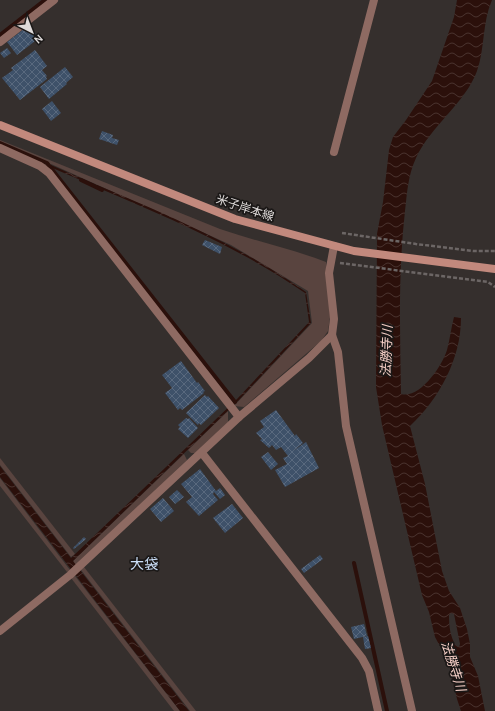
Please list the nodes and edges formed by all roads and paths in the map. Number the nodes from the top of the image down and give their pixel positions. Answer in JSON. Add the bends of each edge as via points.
{"nodes":[{"id":1,"x":54,"y":0,"type":"edge"},
{"id":2,"x":374,"y":0,"type":"edge"},
{"id":3,"x":0,"y":42,"type":"edge"},
{"id":4,"x":0,"y":125,"type":"edge"},
{"id":5,"x":0,"y":148,"type":"edge"},
{"id":6,"x":334,"y":152,"type":"dead end"},
{"id":7,"x":342,"y":233,"type":"dead end"},
{"id":8,"x":334,"y":246,"type":"junction"},
{"id":9,"x":495,"y":251,"type":"edge"},
{"id":10,"x":347,"y":265,"type":"dead end"},
{"id":11,"x":493,"y":269,"type":"edge"},
{"id":12,"x":495,"y":287,"type":"edge"},
{"id":13,"x":332,"y":335,"type":"junction"},
{"id":14,"x":239,"y":417,"type":"junction"},
{"id":15,"x":202,"y":453,"type":"junction"},
{"id":16,"x":0,"y":631,"type":"edge"},
{"id":17,"x":378,"y":711,"type":"edge"},
{"id":18,"x":412,"y":711,"type":"edge"}],
"edges":[{"from":1,"to":3,"type":"street"},
{"from":2,"to":6,"type":"street"},
{"from":4,"to":8,"type":"main road","name":"米子岸本線","via":[[235,219]]},
{"from":5,"to":14,"type":"street","via":[[40,166],[48,173]]},
{"from":7,"to":9,"type":"path","via":[[416,244]]},
{"from":8,"to":11,"type":"main road","name":"米子岸本線","via":[[354,251]]},
{"from":8,"to":13,"type":"street","via":[[329,273],[334,319]]},
{"from":10,"to":12,"type":"path","via":[[488,282]]},
{"from":13,"to":14,"type":"street","via":[[309,358]]},
{"from":13,"to":18,"type":"street","via":[[338,352],[346,426]]},
{"from":14,"to":15,"type":"street"},
{"from":15,"to":16,"type":"street","via":[[70,575]]},
{"from":15,"to":17,"type":"street","via":[[362,658],[369,671]]}]}
